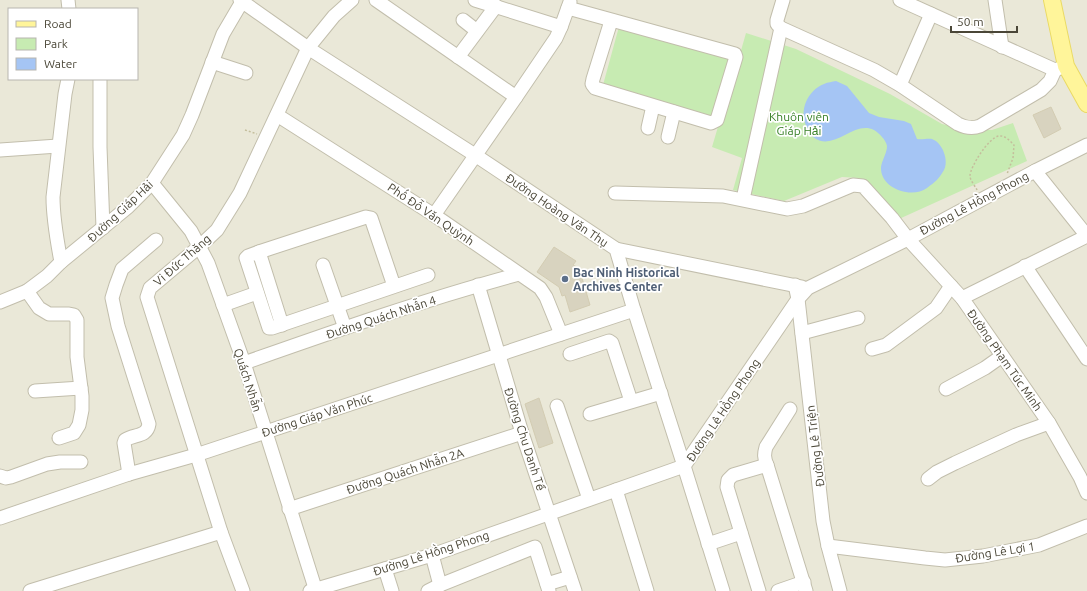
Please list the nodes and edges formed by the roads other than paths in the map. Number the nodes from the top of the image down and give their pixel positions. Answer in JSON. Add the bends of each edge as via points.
{"nodes":[{"id":1,"x":352,"y":0,"type":"edge"},
{"id":2,"x":376,"y":0,"type":"edge"},
{"id":3,"x":475,"y":0,"type":"edge"},
{"id":4,"x":783,"y":0,"type":"edge"},
{"id":5,"x":900,"y":0,"type":"edge"},
{"id":6,"x":995,"y":0,"type":"edge"},
{"id":7,"x":1052,"y":0,"type":"edge"},
{"id":8,"x":241,"y":1,"type":"edge"},
{"id":9,"x":569,"y":4,"type":"edge"},
{"id":10,"x":496,"y":6,"type":"junction"},
{"id":11,"x":931,"y":14,"type":"junction"},
{"id":12,"x":463,"y":20,"type":"dead end"},
{"id":13,"x":611,"y":21,"type":"junction"},
{"id":14,"x":561,"y":27,"type":"junction"},
{"id":15,"x":780,"y":28,"type":"junction"},
{"id":16,"x":477,"y":31,"type":"junction"},
{"id":17,"x":1002,"y":46,"type":"junction"},
{"id":18,"x":308,"y":48,"type":"junction"},
{"id":19,"x":458,"y":57,"type":"junction"},
{"id":20,"x":212,"y":62,"type":"junction"},
{"id":21,"x":1061,"y":68,"type":"junction"},
{"id":22,"x":246,"y":74,"type":"dead end"},
{"id":23,"x":68,"y":80,"type":"edge"},
{"id":24,"x":100,"y":80,"type":"edge"},
{"id":25,"x":900,"y":85,"type":"junction"},
{"id":26,"x":516,"y":97,"type":"junction"},
{"id":27,"x":1087,"y":104,"type":"edge"},
{"id":28,"x":653,"y":106,"type":"junction"},
{"id":29,"x":674,"y":112,"type":"junction"},
{"id":30,"x":277,"y":115,"type":"junction"},
{"id":31,"x":648,"y":128,"type":"dead end"},
{"id":32,"x":668,"y":136,"type":"dead end"},
{"id":33,"x":1087,"y":145,"type":"edge"},
{"id":34,"x":58,"y":146,"type":"junction"},
{"id":35,"x":0,"y":150,"type":"edge"},
{"id":36,"x":475,"y":155,"type":"junction"},
{"id":37,"x":1035,"y":171,"type":"junction"},
{"id":38,"x":152,"y":183,"type":"junction"},
{"id":39,"x":615,"y":193,"type":"dead end"},
{"id":40,"x":742,"y":199,"type":"junction"},
{"id":41,"x":434,"y":215,"type":"junction"},
{"id":42,"x":103,"y":228,"type":"junction"},
{"id":43,"x":1087,"y":236,"type":"edge"},
{"id":44,"x":908,"y":239,"type":"junction"},
{"id":45,"x":156,"y":240,"type":"dead end"},
{"id":46,"x":200,"y":246,"type":"junction"},
{"id":47,"x":616,"y":249,"type":"junction"},
{"id":48,"x":259,"y":252,"type":"junction"},
{"id":49,"x":61,"y":262,"type":"junction"},
{"id":50,"x":323,"y":265,"type":"dead end"},
{"id":51,"x":1025,"y":266,"type":"junction"},
{"id":52,"x":520,"y":274,"type":"junction"},
{"id":53,"x":428,"y":275,"type":"dead end"},
{"id":54,"x":478,"y":285,"type":"junction"},
{"id":55,"x":795,"y":285,"type":"junction"},
{"id":56,"x":394,"y":286,"type":"junction"},
{"id":57,"x":951,"y":286,"type":"junction"},
{"id":58,"x":808,"y":288,"type":"junction"},
{"id":59,"x":27,"y":291,"type":"junction"},
{"id":60,"x":257,"y":293,"type":"junction"},
{"id":61,"x":962,"y":298,"type":"junction"},
{"id":62,"x":798,"y":299,"type":"junction"},
{"id":63,"x":0,"y":302,"type":"edge"},
{"id":64,"x":223,"y":305,"type":"junction"},
{"id":65,"x":337,"y":306,"type":"junction"},
{"id":66,"x":634,"y":310,"type":"junction"},
{"id":67,"x":858,"y":318,"type":"dead end"},
{"id":68,"x":282,"y":325,"type":"junction"},
{"id":69,"x":345,"y":328,"type":"junction"},
{"id":70,"x":802,"y":333,"type":"junction"},
{"id":71,"x":561,"y":334,"type":"junction"},
{"id":72,"x":872,"y":349,"type":"dead end"},
{"id":73,"x":570,"y":354,"type":"dead end"},
{"id":74,"x":499,"y":355,"type":"junction"},
{"id":75,"x":1002,"y":356,"type":"junction"},
{"id":76,"x":1087,"y":359,"type":"edge"},
{"id":77,"x":244,"y":363,"type":"junction"},
{"id":78,"x":81,"y":388,"type":"junction"},
{"id":79,"x":946,"y":389,"type":"dead end"},
{"id":80,"x":35,"y":391,"type":"dead end"},
{"id":81,"x":661,"y":393,"type":"junction"},
{"id":82,"x":631,"y":401,"type":"junction"},
{"id":83,"x":558,"y":406,"type":"dead end"},
{"id":84,"x":790,"y":409,"type":"dead end"},
{"id":85,"x":590,"y":414,"type":"dead end"},
{"id":86,"x":1049,"y":423,"type":"junction"},
{"id":87,"x":265,"y":432,"type":"junction"},
{"id":88,"x":522,"y":433,"type":"junction"},
{"id":89,"x":59,"y":438,"type":"dead end"},
{"id":90,"x":196,"y":455,"type":"junction"},
{"id":91,"x":81,"y":462,"type":"dead end"},
{"id":92,"x":767,"y":465,"type":"junction"},
{"id":93,"x":684,"y":466,"type":"junction"},
{"id":94,"x":129,"y":474,"type":"junction"},
{"id":95,"x":0,"y":476,"type":"edge"},
{"id":96,"x":928,"y":480,"type":"dead end"},
{"id":97,"x":616,"y":490,"type":"junction"},
{"id":98,"x":1087,"y":493,"type":"edge"},
{"id":99,"x":589,"y":500,"type":"junction"},
{"id":100,"x":289,"y":509,"type":"junction"},
{"id":101,"x":549,"y":513,"type":"junction"},
{"id":102,"x":0,"y":518,"type":"edge"},
{"id":103,"x":1087,"y":526,"type":"edge"},
{"id":104,"x":221,"y":532,"type":"junction"},
{"id":105,"x":741,"y":534,"type":"junction"},
{"id":106,"x":708,"y":544,"type":"junction"},
{"id":107,"x":828,"y":546,"type":"junction"},
{"id":108,"x":432,"y":555,"type":"junction"},
{"id":109,"x":385,"y":569,"type":"junction"},
{"id":110,"x":570,"y":577,"type":"junction"},
{"id":111,"x":548,"y":587,"type":"edge"},
{"id":112,"x":805,"y":587,"type":"edge"},
{"id":113,"x":434,"y":588,"type":"edge"},
{"id":114,"x":314,"y":590,"type":"edge"},
{"id":115,"x":30,"y":591,"type":"edge"},
{"id":116,"x":243,"y":591,"type":"edge"},
{"id":117,"x":392,"y":591,"type":"edge"},
{"id":118,"x":575,"y":591,"type":"edge"},
{"id":119,"x":647,"y":591,"type":"edge"},
{"id":120,"x":722,"y":591,"type":"edge"},
{"id":121,"x":759,"y":591,"type":"edge"},
{"id":122,"x":778,"y":591,"type":"edge"},
{"id":123,"x":840,"y":591,"type":"edge"}],
"edges":[{"from":1,"to":18,"type":"street","name":"Vi Đức Thăng","via":[[334,16]]},
{"from":2,"to":19,"type":"street"},
{"from":3,"to":10,"type":"street"},
{"from":4,"to":15,"type":"street","via":[[777,20]]},
{"from":5,"to":11,"type":"street"},
{"from":6,"to":17,"type":"street"},
{"from":7,"to":21,"type":"main road"},
{"from":8,"to":18,"type":"street","name":"Đường Hoàng Văn Thụ"},
{"from":8,"to":20,"type":"street","name":"Đường Giáp Hải","via":[[223,34]]},
{"from":9,"to":13,"type":"street"},
{"from":9,"to":14,"type":"street"},
{"from":10,"to":14,"type":"street"},
{"from":10,"to":16,"type":"street"},
{"from":11,"to":17,"type":"street"},
{"from":11,"to":25,"type":"street"},
{"from":12,"to":16,"type":"street"},
{"from":13,"to":28,"type":"street","via":[[592,84],[594,88]]},
{"from":13,"to":29,"type":"street","via":[[734,54],[736,57],[717,120],[711,123]]},
{"from":14,"to":26,"type":"street"},
{"from":15,"to":25,"type":"street","via":[[874,70]]},
{"from":15,"to":40,"type":"street"},
{"from":16,"to":19,"type":"street"},
{"from":17,"to":21,"type":"street"},
{"from":18,"to":30,"type":"street","name":"Vi Đức Thăng"},
{"from":18,"to":36,"type":"street","name":"Đường Hoàng Văn Thụ"},
{"from":19,"to":26,"type":"street"},
{"from":20,"to":22,"type":"street"},
{"from":20,"to":38,"type":"street","name":"Đường Giáp Hải","via":[[183,135]]},
{"from":21,"to":25,"type":"street","via":[[1041,90],[975,128],[958,124]]},
{"from":21,"to":27,"type":"main road"},
{"from":23,"to":34,"type":"street"},
{"from":24,"to":42,"type":"street"},
{"from":26,"to":36,"type":"street"},
{"from":28,"to":29,"type":"street"},
{"from":28,"to":31,"type":"street"},
{"from":29,"to":32,"type":"street"},
{"from":30,"to":41,"type":"street","name":"Phố Đỗ Văn Quỳnh"},
{"from":30,"to":46,"type":"street","name":"Vi Đức Thăng","via":[[240,193],[216,230]]},
{"from":33,"to":37,"type":"street","name":"Đường Lê Hồng Phong"},
{"from":34,"to":35,"type":"street"},
{"from":34,"to":49,"type":"street","via":[[53,213]]},
{"from":36,"to":41,"type":"street"},
{"from":36,"to":47,"type":"street","name":"Đường Hoàng Văn Thụ"},
{"from":37,"to":43,"type":"street"},
{"from":37,"to":44,"type":"street","name":"Đường Lê Hồng Phong"},
{"from":38,"to":42,"type":"street","name":"Đường Giáp Hải"},
{"from":38,"to":46,"type":"street","name":"Quách Nhẫn"},
{"from":39,"to":40,"type":"street","via":[[723,196]]},
{"from":40,"to":44,"type":"street","name":"Đường Phạm Túc Minh","via":[[777,208],[796,208],[859,184],[878,200]]},
{"from":41,"to":52,"type":"street","name":"Phố Đỗ Văn Quỳnh"},
{"from":42,"to":49,"type":"street","name":"Đường Giáp Hải"},
{"from":43,"to":51,"type":"street"},
{"from":44,"to":57,"type":"street","name":"Đường Phạm Túc Minh"},
{"from":44,"to":58,"type":"street","name":"Đường Lê Hồng Phong"},
{"from":45,"to":94,"type":"street","via":[[122,269],[112,298],[118,326],[149,424],[144,433],[125,440]]},
{"from":46,"to":64,"type":"street","name":"Quách Nhẫn"},
{"from":46,"to":90,"type":"street","name":"Vi Đức Thăng","via":[[150,288],[147,297]]},
{"from":47,"to":55,"type":"street"},
{"from":47,"to":66,"type":"street","name":"Đường Hoàng Văn Thụ"},
{"from":48,"to":56,"type":"street","via":[[368,217],[371,218]]},
{"from":48,"to":60,"type":"street","via":[[246,258]]},
{"from":48,"to":68,"type":"street"},
{"from":49,"to":59,"type":"street","name":"Đường Giáp Hải"},
{"from":50,"to":65,"type":"street"},
{"from":51,"to":61,"type":"street"},
{"from":51,"to":76,"type":"street"},
{"from":52,"to":54,"type":"street","name":"Đường Quách Nhẫn 4"},
{"from":52,"to":71,"type":"street","name":"Phố Đỗ Văn Quỳnh","via":[[543,291]]},
{"from":53,"to":56,"type":"street"},
{"from":54,"to":69,"type":"street","name":"Đường Quách Nhẫn 4"},
{"from":54,"to":74,"type":"street","name":"Đường Chu Danh Tể"},
{"from":55,"to":58,"type":"street"},
{"from":55,"to":62,"type":"street","name":"Đường Lê Triện"},
{"from":56,"to":65,"type":"street"},
{"from":57,"to":61,"type":"street","name":"Đường Phạm Túc Minh"},
{"from":57,"to":72,"type":"street","via":[[936,308],[886,345]]},
{"from":58,"to":62,"type":"street","name":"Đường Lê Hồng Phong"},
{"from":59,"to":63,"type":"street","name":"Đường Giáp Hải"},
{"from":59,"to":78,"type":"street","via":[[39,308],[49,314],[69,314],[77,320],[77,357]]},
{"from":60,"to":64,"type":"street"},
{"from":60,"to":68,"type":"street","via":[[270,328]]},
{"from":61,"to":75,"type":"street","name":"Đường Phạm Túc Minh"},
{"from":62,"to":70,"type":"street","name":"Đường Lê Triện"},
{"from":62,"to":93,"type":"street","name":"Đường Lê Hồng Phong"},
{"from":64,"to":77,"type":"street","name":"Quách Nhẫn"},
{"from":65,"to":68,"type":"street"},
{"from":65,"to":69,"type":"street"},
{"from":66,"to":71,"type":"street","name":"Đường Giáp Văn Phúc"},
{"from":66,"to":81,"type":"street","name":"Đường Hoàng Văn Thụ"},
{"from":67,"to":70,"type":"street"},
{"from":69,"to":77,"type":"street","name":"Đường Quách Nhẫn 4"},
{"from":70,"to":107,"type":"street","name":"Đường Lê Triện"},
{"from":71,"to":74,"type":"street","name":"Đường Giáp Văn Phúc"},
{"from":73,"to":82,"type":"street","via":[[611,342]]},
{"from":74,"to":87,"type":"street","name":"Đường Giáp Văn Phúc"},
{"from":74,"to":88,"type":"street","name":"Đường Chu Danh Tể"},
{"from":75,"to":79,"type":"street"},
{"from":75,"to":86,"type":"street","name":"Đường Phạm Túc Minh"},
{"from":77,"to":87,"type":"street","name":"Quách Nhẫn"},
{"from":78,"to":80,"type":"street"},
{"from":78,"to":89,"type":"street","via":[[82,410],[79,425],[74,433]]},
{"from":81,"to":82,"type":"street"},
{"from":81,"to":93,"type":"street","name":"Đường Hoàng Văn Thụ"},
{"from":82,"to":85,"type":"street"},
{"from":83,"to":99,"type":"street"},
{"from":84,"to":92,"type":"street","via":[[766,447],[764,453]]},
{"from":86,"to":96,"type":"street","via":[[1016,435],[956,463],[937,472]]},
{"from":86,"to":98,"type":"street","name":"Đường Phạm Túc Minh"},
{"from":87,"to":90,"type":"street","name":"Đường Giáp Văn Phúc"},
{"from":87,"to":100,"type":"street","name":"Quách Nhẫn"},
{"from":88,"to":100,"type":"street","name":"Đường Quách Nhẫn 2A"},
{"from":88,"to":101,"type":"street","name":"Đường Chu Danh Tể"},
{"from":90,"to":94,"type":"street","name":"Đường Giáp Văn Phúc"},
{"from":90,"to":104,"type":"street","name":"Vi Đức Thăng"},
{"from":91,"to":95,"type":"street","via":[[47,464],[11,477]]},
{"from":92,"to":105,"type":"street","via":[[734,475],[728,480],[727,487]]},
{"from":92,"to":112,"type":"street"},
{"from":93,"to":97,"type":"street","name":"Đường Lê Hồng Phong"},
{"from":93,"to":106,"type":"street","name":"Đường Hoàng Văn Thụ"},
{"from":94,"to":102,"type":"street","name":"Đường Giáp Văn Phúc"},
{"from":97,"to":99,"type":"street","name":"Đường Lê Hồng Phong"},
{"from":97,"to":119,"type":"street"},
{"from":99,"to":101,"type":"street","name":"Đường Lê Hồng Phong"},
{"from":100,"to":114,"type":"street","name":"Quách Nhẫn"},
{"from":101,"to":108,"type":"street","name":"Đường Lê Hồng Phong"},
{"from":101,"to":110,"type":"street","name":"Đường Chu Danh Tể"},
{"from":103,"to":107,"type":"street","name":"Đường Lê Lợi 1","via":[[1039,545],[983,556],[945,560]]},
{"from":104,"to":115,"type":"street"},
{"from":104,"to":116,"type":"street","name":"Vi Đức Thăng"},
{"from":105,"to":106,"type":"street"},
{"from":105,"to":121,"type":"street"},
{"from":106,"to":120,"type":"street","name":"Đường Hoàng Văn Thụ"},
{"from":107,"to":123,"type":"street","name":"Đường Lê Triện"},
{"from":108,"to":109,"type":"street","name":"Đường Lê Hồng Phong"},
{"from":108,"to":113,"type":"street"},
{"from":109,"to":114,"type":"street","name":"Đường Lê Hồng Phong"},
{"from":109,"to":117,"type":"street"},
{"from":110,"to":111,"type":"street"},
{"from":110,"to":118,"type":"street","name":"Đường Chu Danh Tể"},
{"from":111,"to":113,"type":"street","via":[[535,547]]},
{"from":112,"to":122,"type":"street"}]}
